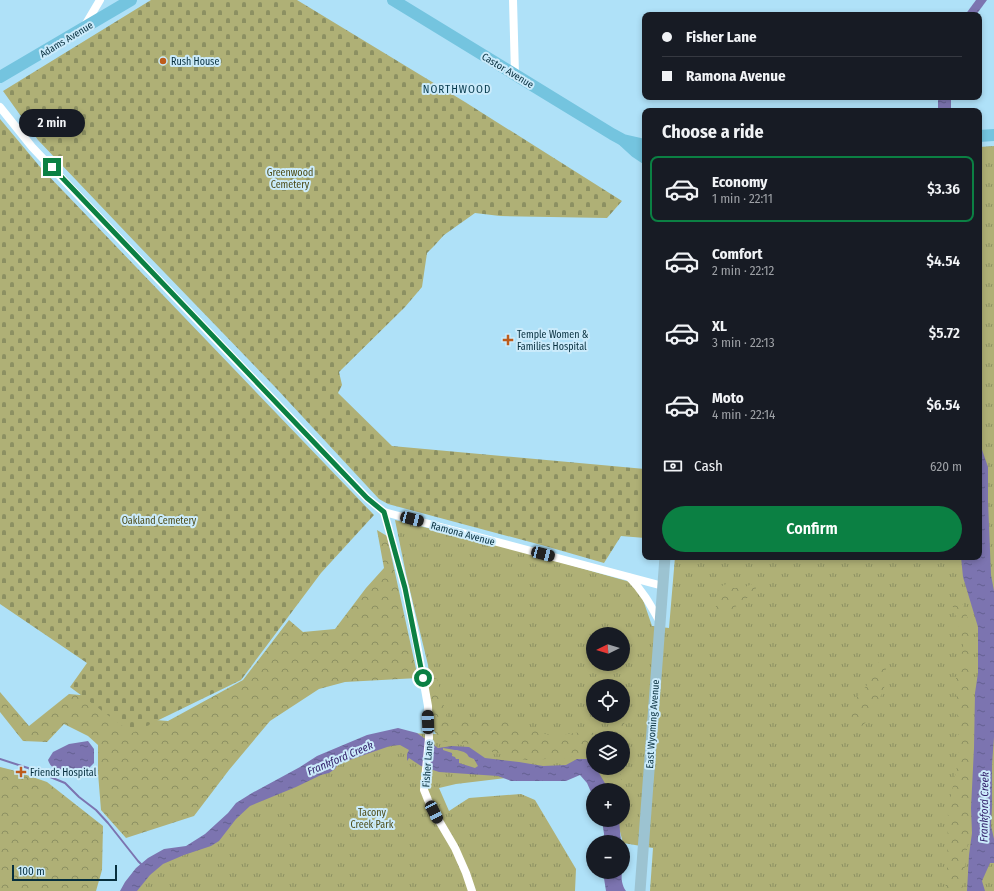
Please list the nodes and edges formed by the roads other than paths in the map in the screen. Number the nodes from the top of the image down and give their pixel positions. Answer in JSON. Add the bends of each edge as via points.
{"nodes":[{"id":1,"x":100,"y":0,"type":"edge"},
{"id":2,"x":131,"y":0,"type":"edge"},
{"id":3,"x":393,"y":0,"type":"edge"},
{"id":4,"x":513,"y":0,"type":"edge"},
{"id":5,"x":82,"y":29,"type":"junction"},
{"id":6,"x":515,"y":74,"type":"junction"},
{"id":7,"x":0,"y":77,"type":"edge"},
{"id":8,"x":0,"y":107,"type":"edge"},
{"id":9,"x":994,"y":135,"type":"edge"},
{"id":10,"x":982,"y":136,"type":"edge"},
{"id":11,"x":623,"y":140,"type":"junction"},
{"id":12,"x":642,"y":144,"type":"edge"},
{"id":13,"x":642,"y":156,"type":"edge"},
{"id":14,"x":384,"y":512,"type":"junction"},
{"id":15,"x":665,"y":560,"type":"edge"},
{"id":16,"x":630,"y":577,"type":"junction"},
{"id":17,"x":663,"y":586,"type":"junction"},
{"id":18,"x":660,"y":622,"type":"junction"},
{"id":19,"x":472,"y":891,"type":"edge"},
{"id":20,"x":640,"y":891,"type":"edge"}],
"edges":[{"from":1,"to":5,"type":"street"},
{"from":2,"to":5,"type":"main road","name":"Adams Avenue"},
{"from":3,"to":6,"type":"main road","name":"Castor Avenue"},
{"from":4,"to":6,"type":"street"},
{"from":5,"to":7,"type":"main road","name":"Adams Avenue"},
{"from":6,"to":11,"type":"main road","name":"Castor Avenue"},
{"from":8,"to":14,"type":"street","name":"Ramona Avenue","via":[[32,147],[367,498]]},
{"from":9,"to":10,"type":"main road"},
{"from":11,"to":12,"type":"main road","name":"Castor Avenue"},
{"from":11,"to":13,"type":"main road","name":"Castor Avenue"},
{"from":14,"to":16,"type":"street","name":"Ramona Avenue"},
{"from":14,"to":19,"type":"street","name":"Fisher Lane","via":[[405,588],[428,706],[429,738],[424,790],[455,848]]},
{"from":15,"to":17,"type":"street","name":"East Wyoming Avenue"},
{"from":16,"to":17,"type":"street","name":"Ramona Avenue"},
{"from":16,"to":18,"type":"street","via":[[647,598]]},
{"from":17,"to":18,"type":"street","name":"East Wyoming Avenue"},
{"from":18,"to":20,"type":"street","name":"East Wyoming Avenue"}]}
